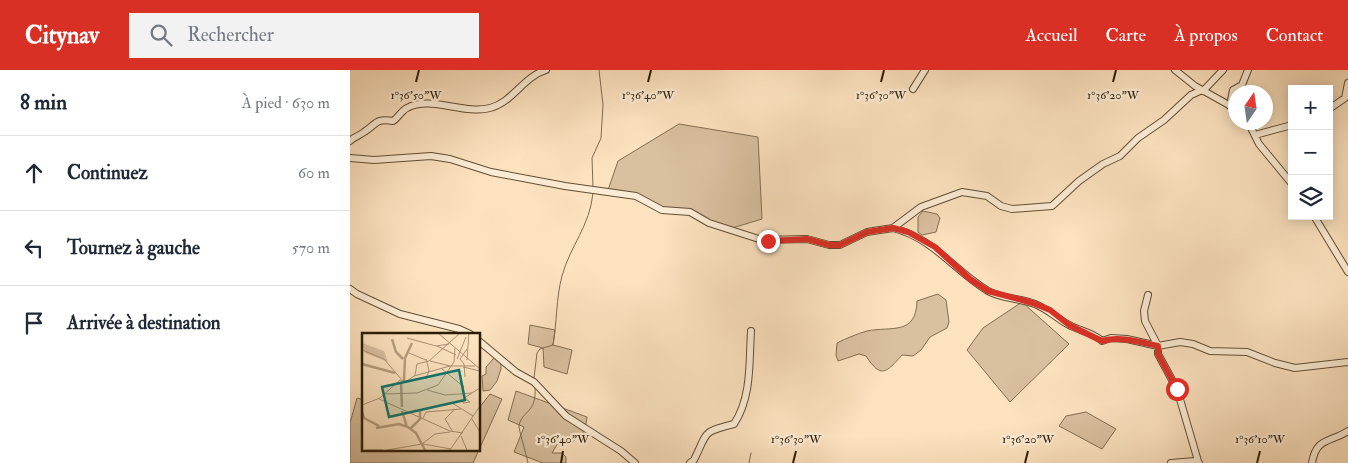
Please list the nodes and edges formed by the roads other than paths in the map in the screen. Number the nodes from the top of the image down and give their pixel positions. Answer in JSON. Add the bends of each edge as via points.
{"nodes":[{"id":1,"x":546,"y":70,"type":"edge"},
{"id":2,"x":925,"y":70,"type":"edge"},
{"id":3,"x":1175,"y":70,"type":"edge"},
{"id":4,"x":1223,"y":70,"type":"edge"},
{"id":5,"x":1248,"y":70,"type":"edge"},
{"id":6,"x":1348,"y":83,"type":"edge"},
{"id":7,"x":1242,"y":85,"type":"edge"},
{"id":8,"x":913,"y":89,"type":"dead end"},
{"id":9,"x":1202,"y":91,"type":"junction"},
{"id":10,"x":1228,"y":105,"type":"edge"},
{"id":11,"x":1333,"y":106,"type":"edge"},
{"id":12,"x":1288,"y":126,"type":"edge"},
{"id":13,"x":1252,"y":130,"type":"edge"},
{"id":14,"x":1255,"y":135,"type":"junction"},
{"id":15,"x":350,"y":141,"type":"edge"},
{"id":16,"x":350,"y":158,"type":"edge"},
{"id":17,"x":1288,"y":179,"type":"edge"},
{"id":18,"x":1316,"y":220,"type":"edge"},
{"id":19,"x":893,"y":228,"type":"junction"},
{"id":20,"x":1348,"y":272,"type":"edge"},
{"id":21,"x":350,"y":289,"type":"edge"},
{"id":22,"x":1148,"y":295,"type":"dead end"},
{"id":23,"x":751,"y":331,"type":"dead end"},
{"id":24,"x":467,"y":333,"type":"edge"},
{"id":25,"x":480,"y":342,"type":"edge"},
{"id":26,"x":1158,"y":346,"type":"junction"},
{"id":27,"x":1348,"y":362,"type":"edge"},
{"id":28,"x":1348,"y":432,"type":"edge"},
{"id":29,"x":1199,"y":462,"type":"edge"},
{"id":30,"x":635,"y":463,"type":"edge"},
{"id":31,"x":690,"y":463,"type":"edge"},
{"id":32,"x":1171,"y":463,"type":"edge"},
{"id":33,"x":1312,"y":463,"type":"edge"}],
"edges":[{"from":1,"to":15,"type":"street","via":[[530,76],[521,89],[492,107],[472,111],[450,106],[412,106],[393,121],[376,122]]},
{"from":2,"to":8,"type":"street"},
{"from":3,"to":9,"type":"street"},
{"from":4,"to":9,"type":"street"},
{"from":5,"to":7,"type":"street"},
{"from":6,"to":11,"type":"street","via":[[1344,98]]},
{"from":9,"to":10,"type":"street"},
{"from":9,"to":19,"type":"street","via":[[1192,95],[1120,156],[1102,164],[1079,181],[1052,206],[1012,209],[987,196],[962,192],[921,207]]},
{"from":12,"to":14,"type":"street"},
{"from":13,"to":14,"type":"street"},
{"from":14,"to":17,"type":"street"},
{"from":16,"to":19,"type":"street","via":[[374,160],[431,156],[490,172],[622,193],[645,199],[662,210],[690,212],[709,223],[768,241],[807,239],[840,245],[867,232]]},
{"from":18,"to":20,"type":"street"},
{"from":19,"to":26,"type":"street","via":[[920,237],[988,291],[1050,310],[1069,325],[1102,341],[1127,339]]},
{"from":21,"to":24,"type":"street","via":[[400,314]]},
{"from":22,"to":26,"type":"street","via":[[1145,321]]},
{"from":23,"to":31,"type":"street","via":[[748,380],[739,417],[734,424],[706,434]]},
{"from":25,"to":30,"type":"street","via":[[516,372],[534,382],[566,416],[622,451]]},
{"from":26,"to":27,"type":"street","via":[[1180,342],[1210,351],[1247,352],[1295,368]]},
{"from":26,"to":29,"type":"street","via":[[1158,354],[1177,389]]},
{"from":28,"to":33,"type":"street","via":[[1333,437],[1314,451]]},
{"from":29,"to":32,"type":"street"}]}
